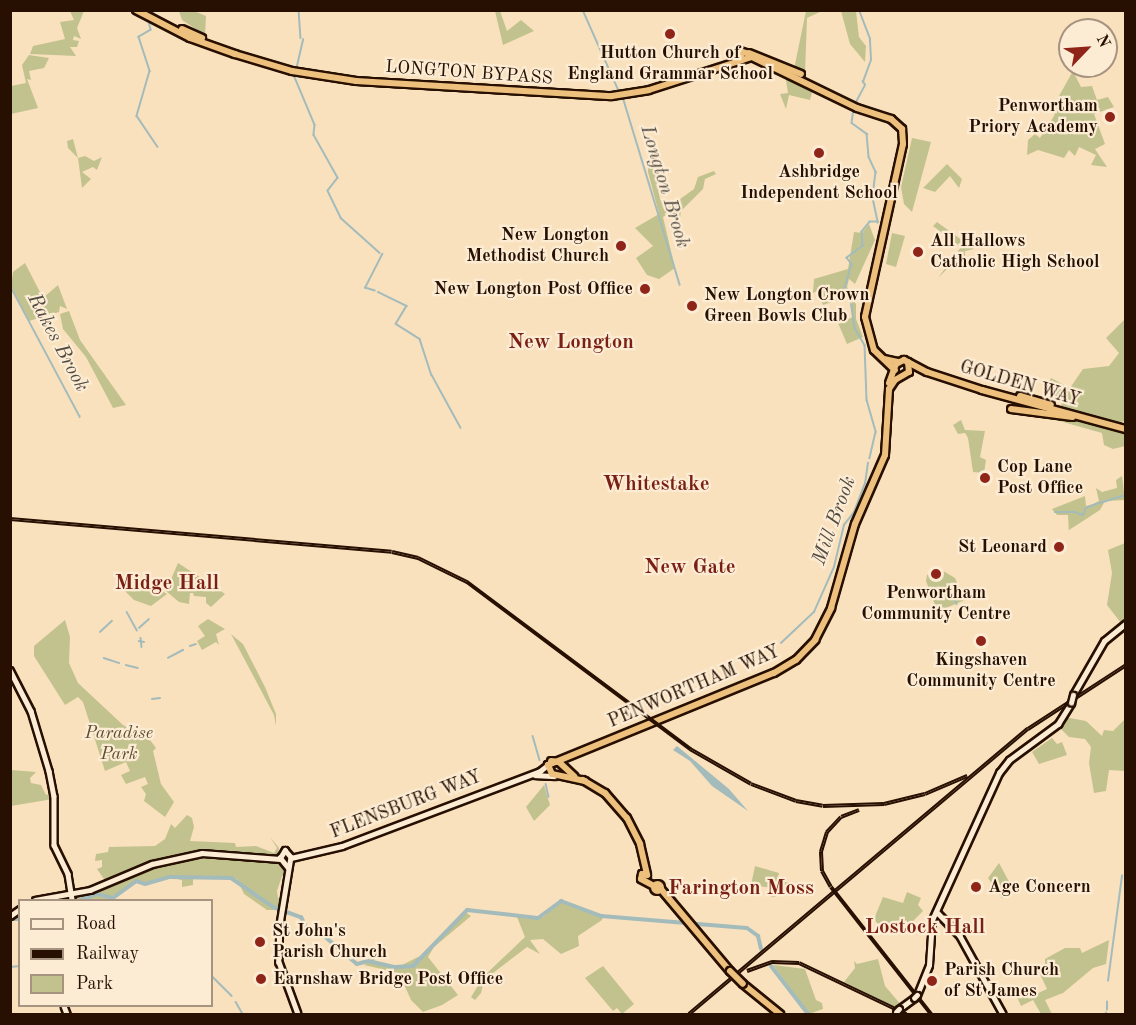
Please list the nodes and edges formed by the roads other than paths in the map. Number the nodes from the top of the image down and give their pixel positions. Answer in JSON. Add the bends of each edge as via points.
{"nodes":[{"id":1,"x":136,"y":10,"type":"edge"},
{"id":2,"x":141,"y":10,"type":"edge"},
{"id":3,"x":191,"y":34,"type":"junction"},
{"id":4,"x":744,"y":57,"type":"junction"},
{"id":5,"x":505,"y":89,"type":"junction"},
{"id":6,"x":904,"y":130,"type":"junction"},
{"id":7,"x":898,"y":362,"type":"junction"},
{"id":8,"x":909,"y":362,"type":"junction"},
{"id":9,"x":895,"y":370,"type":"junction"},
{"id":10,"x":909,"y":372,"type":"junction"},
{"id":11,"x":901,"y":376,"type":"junction"},
{"id":12,"x":1025,"y":388,"type":"dead end"},
{"id":13,"x":1020,"y":396,"type":"dead end"},
{"id":14,"x":1034,"y":399,"type":"junction"},
{"id":15,"x":1011,"y":409,"type":"dead end"},
{"id":16,"x":1066,"y":411,"type":"junction"},
{"id":17,"x":1081,"y":419,"type":"junction"},
{"id":18,"x":1125,"y":430,"type":"edge"},
{"id":19,"x":879,"y":467,"type":"junction"},
{"id":20,"x":1125,"y":623,"type":"edge"},
{"id":21,"x":10,"y":670,"type":"edge"},
{"id":22,"x":738,"y":678,"type":"dead end"},
{"id":23,"x":736,"y":687,"type":"junction"},
{"id":24,"x":582,"y":750,"type":"junction"},
{"id":25,"x":550,"y":763,"type":"junction"},
{"id":26,"x":563,"y":767,"type":"junction"},
{"id":27,"x":557,"y":775,"type":"junction"},
{"id":28,"x":523,"y":777,"type":"junction"},
{"id":29,"x":585,"y":781,"type":"junction"},
{"id":30,"x":286,"y":858,"type":"junction"},
{"id":31,"x":72,"y":892,"type":"junction"},
{"id":32,"x":40,"y":899,"type":"edge"},
{"id":33,"x":72,"y":899,"type":"edge"},
{"id":34,"x":937,"y":912,"type":"junction"},
{"id":35,"x":896,"y":1012,"type":"edge"},
{"id":36,"x":298,"y":1014,"type":"edge"},
{"id":37,"x":780,"y":1014,"type":"edge"},
{"id":38,"x":1003,"y":1014,"type":"edge"}],
"edges":[{"from":1,"to":3,"type":"highway","name":"LONGTON BYPASS"},
{"from":2,"to":3,"type":"highway","name":"LONGTON BYPASS"},
{"from":3,"to":5,"type":"highway","name":"LONGTON BYPASS","via":[[235,53],[324,75]]},
{"from":4,"to":5,"type":"highway","name":"LONGTON BYPASS","via":[[625,92]]},
{"from":4,"to":5,"type":"highway","name":"LONGTON BYPASS","via":[[634,93],[592,97]]},
{"from":4,"to":6,"type":"highway","via":[[786,69],[854,104],[896,118]]},
{"from":6,"to":7,"type":"highway","via":[[906,145],[868,307],[876,349],[887,361]]},
{"from":6,"to":9,"type":"highway","via":[[865,312],[873,349]]},
{"from":7,"to":8,"type":"highway"},
{"from":7,"to":9,"type":"highway"},
{"from":8,"to":10,"type":"highway"},
{"from":8,"to":16,"type":"highway","name":"GOLDEN WAY","via":[[971,387]]},
{"from":9,"to":11,"type":"highway"},
{"from":9,"to":19,"type":"highway","via":[[886,389],[886,432]]},
{"from":10,"to":11,"type":"highway"},
{"from":10,"to":17,"type":"highway","name":"GOLDEN WAY","via":[[917,371]]},
{"from":11,"to":19,"type":"highway","via":[[889,389],[888,431]]},
{"from":12,"to":14,"type":"highway"},
{"from":13,"to":14,"type":"highway"},
{"from":14,"to":16,"type":"highway"},
{"from":15,"to":17,"type":"highway"},
{"from":16,"to":18,"type":"highway","name":"GOLDEN WAY"},
{"from":17,"to":18,"type":"highway","name":"GOLDEN WAY"},
{"from":19,"to":23,"type":"highway","name":"PENWORTHAM WAY","via":[[860,510],[831,608],[816,640],[786,667]]},
{"from":20,"to":34,"type":"main road","bridge":true,"via":[[1104,641],[1058,724],[1010,761]]},
{"from":21,"to":31,"type":"main road","via":[[33,716],[49,771],[54,796],[55,848]]},
{"from":22,"to":23,"type":"highway"},
{"from":23,"to":24,"type":"highway","name":"PENWORTHAM WAY"},
{"from":24,"to":25,"type":"highway","name":"PENWORTHAM WAY"},
{"from":24,"to":26,"type":"highway","name":"PENWORTHAM WAY","via":[[568,758]]},
{"from":25,"to":26,"type":"highway","via":[[558,761]]},
{"from":25,"to":27,"type":"highway","via":[[549,771]]},
{"from":25,"to":28,"type":"main road","name":"FLENSBURG WAY"},
{"from":26,"to":27,"type":"highway"},
{"from":26,"to":29,"type":"highway","name":"FLENSBURG WAY"},
{"from":27,"to":28,"type":"main road","name":"FLENSBURG WAY"},
{"from":27,"to":29,"type":"highway","name":"FLENSBURG WAY"},
{"from":28,"to":30,"type":"main road","name":"FLENSBURG WAY","via":[[342,846]]},
{"from":29,"to":37,"type":"highway","name":"FLENSBURG WAY","bridge":true,"via":[[605,793],[624,814],[637,837],[645,876],[719,960]]},
{"from":30,"to":31,"type":"main road","name":"FLENSBURG WAY","via":[[202,853],[172,858],[103,886]]},
{"from":30,"to":36,"type":"main road","via":[[279,962]]},
{"from":31,"to":32,"type":"main road","name":"FLENSBURG WAY"},
{"from":31,"to":33,"type":"main road"},
{"from":34,"to":35,"type":"main road","via":[[931,924],[927,973],[915,997]]},
{"from":34,"to":38,"type":"main road","via":[[960,936]]}]}
